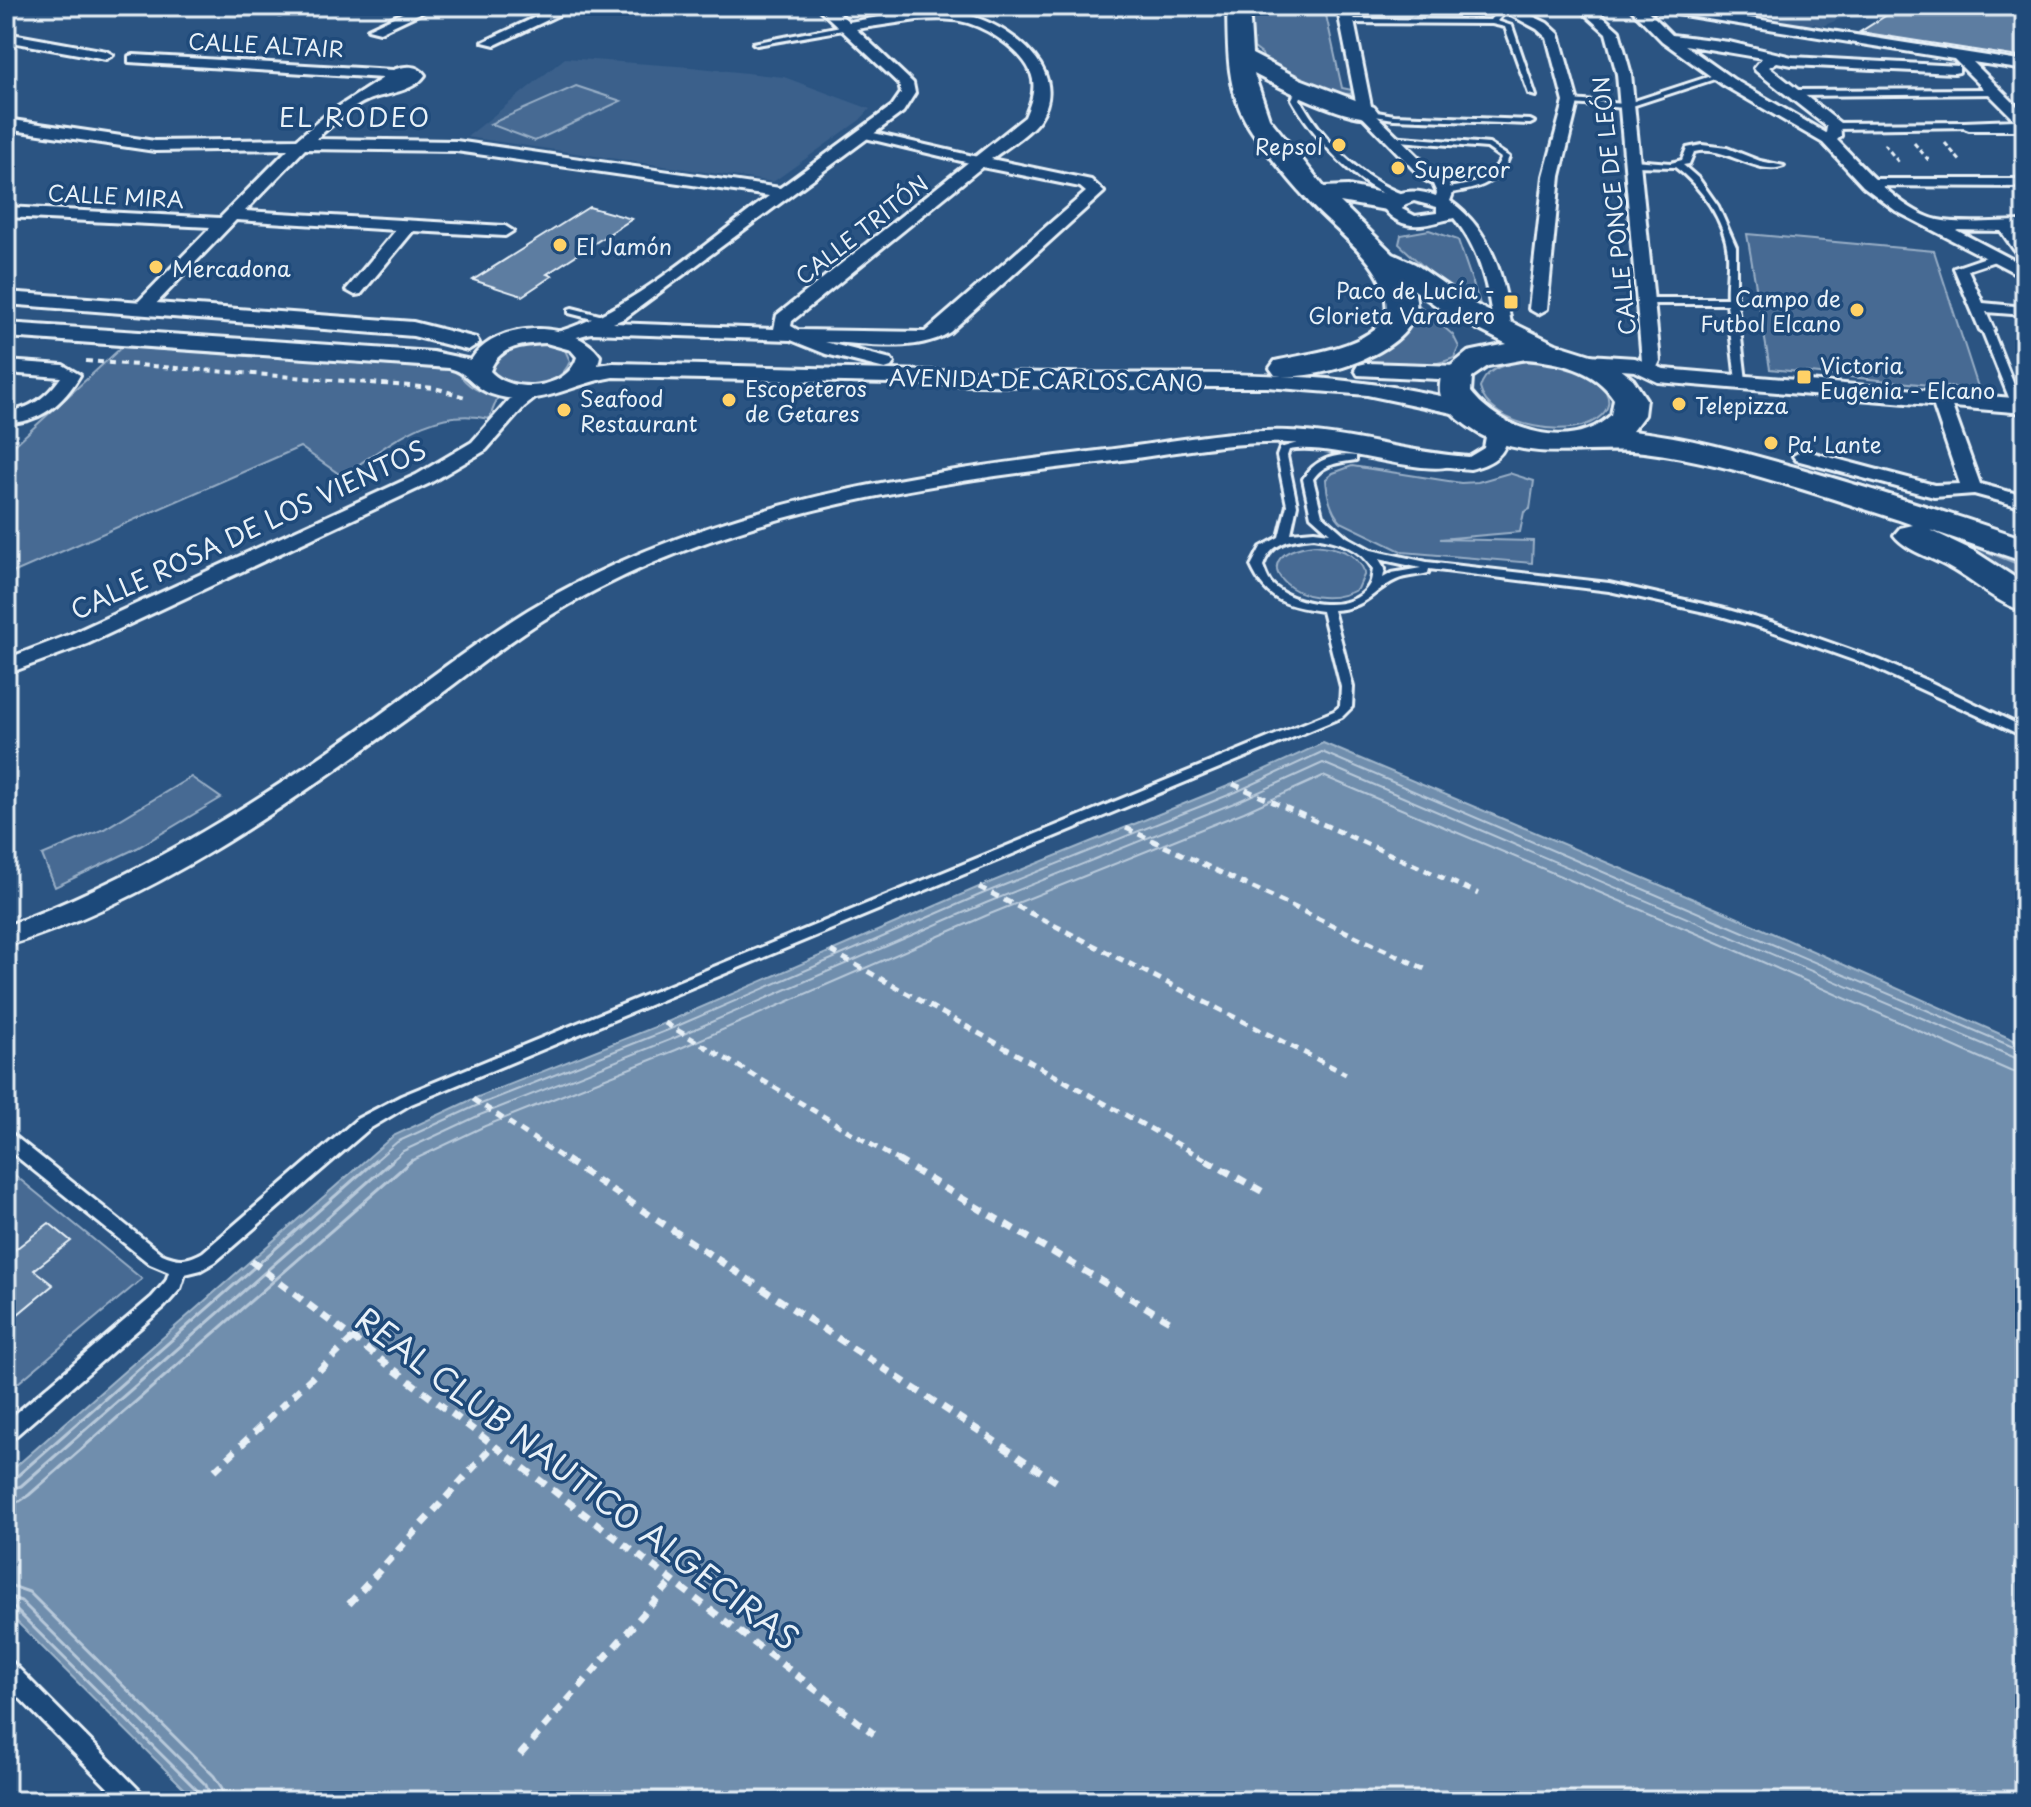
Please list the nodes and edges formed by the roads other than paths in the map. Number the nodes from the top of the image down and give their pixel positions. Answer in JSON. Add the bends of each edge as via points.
{"nodes":[{"id":1,"x":428,"y":6,"type":"edge"},
{"id":2,"x":570,"y":6,"type":"edge"},
{"id":3,"x":823,"y":6,"type":"edge"},
{"id":4,"x":1238,"y":6,"type":"edge"},
{"id":5,"x":1583,"y":6,"type":"edge"},
{"id":6,"x":1635,"y":6,"type":"edge"},
{"id":7,"x":1649,"y":6,"type":"edge"},
{"id":8,"x":1503,"y":7,"type":"edge"},
{"id":9,"x":1345,"y":13,"type":"edge"},
{"id":10,"x":1492,"y":22,"type":"junction"},
{"id":11,"x":846,"y":27,"type":"junction"},
{"id":12,"x":375,"y":29,"type":"dead end"},
{"id":13,"x":1825,"y":34,"type":"junction"},
{"id":14,"x":6,"y":37,"type":"edge"},
{"id":15,"x":1667,"y":38,"type":"junction"},
{"id":16,"x":490,"y":42,"type":"dead end"},
{"id":17,"x":757,"y":43,"type":"dead end"},
{"id":18,"x":106,"y":55,"type":"dead end"},
{"id":19,"x":1959,"y":56,"type":"junction"},
{"id":20,"x":1240,"y":57,"type":"junction"},
{"id":21,"x":1775,"y":58,"type":"junction"},
{"id":22,"x":134,"y":59,"type":"dead end"},
{"id":23,"x":2025,"y":66,"type":"edge"},
{"id":24,"x":1973,"y":70,"type":"junction"},
{"id":25,"x":393,"y":76,"type":"junction"},
{"id":26,"x":1720,"y":76,"type":"junction"},
{"id":27,"x":1296,"y":86,"type":"junction"},
{"id":28,"x":1996,"y":92,"type":"junction"},
{"id":29,"x":1793,"y":93,"type":"junction"},
{"id":30,"x":1247,"y":94,"type":"junction"},
{"id":31,"x":1533,"y":94,"type":"dead end"},
{"id":32,"x":1571,"y":102,"type":"junction"},
{"id":33,"x":1355,"y":104,"type":"junction"},
{"id":34,"x":1626,"y":106,"type":"junction"},
{"id":35,"x":345,"y":108,"type":"junction"},
{"id":36,"x":1530,"y":122,"type":"dead end"},
{"id":37,"x":6,"y":124,"type":"edge"},
{"id":38,"x":2025,"y":124,"type":"edge"},
{"id":39,"x":1969,"y":125,"type":"joint"},
{"id":40,"x":1831,"y":133,"type":"junction"},
{"id":41,"x":865,"y":135,"type":"junction"},
{"id":42,"x":1390,"y":138,"type":"junction"},
{"id":43,"x":299,"y":146,"type":"junction"},
{"id":44,"x":982,"y":162,"type":"junction"},
{"id":45,"x":1633,"y":163,"type":"junction"},
{"id":46,"x":1677,"y":165,"type":"junction"},
{"id":47,"x":1780,"y":166,"type":"dead end"},
{"id":48,"x":1429,"y":176,"type":"junction"},
{"id":49,"x":1869,"y":183,"type":"junction"},
{"id":50,"x":2025,"y":183,"type":"edge"},
{"id":51,"x":785,"y":194,"type":"junction"},
{"id":52,"x":1317,"y":195,"type":"junction"},
{"id":53,"x":1443,"y":201,"type":"junction"},
{"id":54,"x":1404,"y":204,"type":"junction"},
{"id":55,"x":6,"y":212,"type":"edge"},
{"id":56,"x":228,"y":219,"type":"junction"},
{"id":57,"x":409,"y":225,"type":"junction"},
{"id":58,"x":1930,"y":225,"type":"junction"},
{"id":59,"x":2006,"y":226,"type":"junction"},
{"id":60,"x":2025,"y":226,"type":"edge"},
{"id":61,"x":505,"y":231,"type":"dead end"},
{"id":62,"x":2025,"y":253,"type":"edge"},
{"id":63,"x":1994,"y":259,"type":"junction"},
{"id":64,"x":1392,"y":268,"type":"junction"},
{"id":65,"x":2025,"y":273,"type":"edge"},
{"id":66,"x":355,"y":290,"type":"dead end"},
{"id":67,"x":6,"y":298,"type":"edge"},
{"id":68,"x":1645,"y":301,"type":"junction"},
{"id":69,"x":1731,"y":301,"type":"junction"},
{"id":70,"x":143,"y":307,"type":"junction"},
{"id":71,"x":1977,"y":307,"type":"junction"},
{"id":72,"x":1538,"y":309,"type":"dead end"},
{"id":73,"x":572,"y":311,"type":"dead end"},
{"id":74,"x":2025,"y":311,"type":"edge"},
{"id":75,"x":6,"y":315,"type":"edge"},
{"id":76,"x":6,"y":330,"type":"edge"},
{"id":77,"x":1987,"y":330,"type":"joint"},
{"id":78,"x":1503,"y":331,"type":"junction"},
{"id":79,"x":599,"y":332,"type":"junction"},
{"id":80,"x":791,"y":334,"type":"junction"},
{"id":81,"x":509,"y":342,"type":"junction"},
{"id":82,"x":468,"y":343,"type":"junction"},
{"id":83,"x":1547,"y":352,"type":"junction"},
{"id":84,"x":1588,"y":362,"type":"junction"},
{"id":85,"x":885,"y":363,"type":"junction"},
{"id":86,"x":1467,"y":366,"type":"junction"},
{"id":87,"x":6,"y":367,"type":"edge"},
{"id":88,"x":1286,"y":368,"type":"junction"},
{"id":89,"x":1653,"y":371,"type":"junction"},
{"id":90,"x":478,"y":372,"type":"junction"},
{"id":91,"x":580,"y":375,"type":"junction"},
{"id":92,"x":1741,"y":381,"type":"junction"},
{"id":93,"x":500,"y":390,"type":"junction"},
{"id":94,"x":534,"y":392,"type":"junction"},
{"id":95,"x":1940,"y":398,"type":"junction"},
{"id":96,"x":1629,"y":399,"type":"junction"},
{"id":97,"x":2021,"y":405,"type":"edge"},
{"id":98,"x":1462,"y":408,"type":"junction"},
{"id":99,"x":6,"y":417,"type":"edge"},
{"id":100,"x":501,"y":421,"type":"junction"},
{"id":101,"x":1497,"y":431,"type":"junction"},
{"id":102,"x":1591,"y":439,"type":"junction"},
{"id":103,"x":1532,"y":440,"type":"junction"},
{"id":104,"x":1285,"y":448,"type":"junction"},
{"id":105,"x":1160,"y":450,"type":"junction"},
{"id":106,"x":1803,"y":456,"type":"dead end"},
{"id":107,"x":1721,"y":457,"type":"junction"},
{"id":108,"x":1355,"y":458,"type":"junction"},
{"id":109,"x":1457,"y":462,"type":"junction"},
{"id":110,"x":1969,"y":487,"type":"junction"},
{"id":111,"x":1895,"y":497,"type":"junction"},
{"id":112,"x":2025,"y":502,"type":"edge"},
{"id":113,"x":2025,"y":529,"type":"edge"},
{"id":114,"x":1284,"y":538,"type":"junction"},
{"id":115,"x":1345,"y":540,"type":"junction"},
{"id":116,"x":2025,"y":548,"type":"edge"},
{"id":117,"x":1368,"y":553,"type":"junction"},
{"id":118,"x":1440,"y":568,"type":"junction"},
{"id":119,"x":1377,"y":586,"type":"junction"},
{"id":120,"x":2025,"y":600,"type":"edge"},
{"id":121,"x":1327,"y":608,"type":"junction"},
{"id":122,"x":6,"y":667,"type":"edge"},
{"id":123,"x":2025,"y":733,"type":"edge"},
{"id":124,"x":6,"y":937,"type":"edge"},
{"id":125,"x":6,"y":1139,"type":"edge"},
{"id":126,"x":178,"y":1268,"type":"junction"},
{"id":127,"x":6,"y":1433,"type":"edge"},
{"id":128,"x":6,"y":1670,"type":"edge"},
{"id":129,"x":136,"y":1801,"type":"edge"}],
"edges":[{"from":1,"to":12,"type":"street"},
{"from":2,"to":16,"type":"street"},
{"from":3,"to":11,"type":"street"},
{"from":4,"to":20,"type":"highway"},
{"from":5,"to":34,"type":"street","name":"CALLE PONCE DE LEÓN","via":[[1612,31]]},
{"from":6,"to":15,"type":"street"},
{"from":7,"to":13,"type":"street"},
{"from":8,"to":10,"type":"lane"},
{"from":8,"to":32,"type":"street","name":"CALLE PONCE DE LEÓN","via":[[1554,37]]},
{"from":9,"to":10,"type":"lane"},
{"from":9,"to":33,"type":"street"},
{"from":10,"to":31,"type":"lane","via":[[1508,26]]},
{"from":11,"to":17,"type":"lane"},
{"from":11,"to":41,"type":"street","via":[[899,74],[908,93],[898,109]]},
{"from":11,"to":44,"type":"street","via":[[924,16],[972,20],[1030,58],[1041,77],[1042,98],[1032,119]]},
{"from":13,"to":19,"type":"street"},
{"from":13,"to":21,"type":"street"},
{"from":14,"to":18,"type":"street"},
{"from":15,"to":21,"type":"street"},
{"from":15,"to":26,"type":"street"},
{"from":19,"to":23,"type":"street"},
{"from":19,"to":24,"type":"street"},
{"from":20,"to":27,"type":"highway"},
{"from":20,"to":30,"type":"highway"},
{"from":21,"to":24,"type":"street"},
{"from":21,"to":29,"type":"street","via":[[1761,68]]},
{"from":22,"to":25,"type":"street","name":"CALLE ALTAIR"},
{"from":24,"to":28,"type":"street"},
{"from":25,"to":35,"type":"street"},
{"from":25,"to":35,"type":"street","name":"CALLE ALTAIR","via":[[417,73],[416,78]]},
{"from":26,"to":34,"type":"lane"},
{"from":26,"to":40,"type":"street"},
{"from":27,"to":30,"type":"highway","via":[[1255,84]]},
{"from":27,"to":33,"type":"highway"},
{"from":27,"to":54,"type":"lane","via":[[1296,99],[1311,125],[1380,190]]},
{"from":28,"to":29,"type":"street"},
{"from":28,"to":38,"type":"street"},
{"from":29,"to":40,"type":"street"},
{"from":30,"to":52,"type":"highway","via":[[1257,119]]},
{"from":32,"to":34,"type":"lane"},
{"from":32,"to":72,"type":"street","name":"CALLE PONCE DE LEÓN","via":[[1552,176]]},
{"from":33,"to":36,"type":"lane","via":[[1394,117]]},
{"from":33,"to":42,"type":"street"},
{"from":34,"to":45,"type":"street","name":"CALLE PONCE DE LEÓN"},
{"from":35,"to":43,"type":"street"},
{"from":37,"to":43,"type":"street","via":[[155,146]]},
{"from":38,"to":39,"type":"street"},
{"from":39,"to":40,"type":"street","via":[[1869,124]]},
{"from":40,"to":49,"type":"street"},
{"from":41,"to":44,"type":"street"},
{"from":41,"to":51,"type":"street"},
{"from":42,"to":48,"type":"street"},
{"from":42,"to":53,"type":"lane","via":[[1489,146],[1505,157],[1493,178]]},
{"from":43,"to":51,"type":"street","via":[[456,146]]},
{"from":43,"to":56,"type":"street"},
{"from":44,"to":80,"type":"street","name":"CALLE TRITÓN","via":[[783,319],[782,328]]},
{"from":44,"to":80,"type":"street","via":[[1085,183],[1096,192],[938,333],[908,339]]},
{"from":45,"to":46,"type":"lane"},
{"from":45,"to":68,"type":"street","name":"CALLE PONCE DE LEÓN"},
{"from":46,"to":47,"type":"lane","via":[[1686,162],[1690,150],[1703,146],[1727,150],[1754,164]]},
{"from":46,"to":69,"type":"lane","via":[[1690,172],[1724,225],[1734,256]]},
{"from":48,"to":53,"type":"street","via":[[1440,181]]},
{"from":48,"to":54,"type":"street","via":[[1429,185]]},
{"from":49,"to":50,"type":"street"},
{"from":49,"to":58,"type":"street"},
{"from":51,"to":79,"type":"street"},
{"from":52,"to":54,"type":"highway","via":[[1348,194]]},
{"from":52,"to":64,"type":"highway"},
{"from":53,"to":54,"type":"street"},
{"from":53,"to":54,"type":"street","via":[[1445,215],[1434,220],[1417,221]]},
{"from":53,"to":78,"type":"street","via":[[1469,224],[1483,250],[1499,293]]},
{"from":54,"to":64,"type":"highway","via":[[1383,239],[1405,263]]},
{"from":55,"to":56,"type":"street","name":"CALLE MIRA"},
{"from":56,"to":57,"type":"street","name":"CALLE MIRA"},
{"from":56,"to":70,"type":"street"},
{"from":57,"to":61,"type":"street","name":"CALLE MIRA"},
{"from":57,"to":66,"type":"street"},
{"from":58,"to":59,"type":"street"},
{"from":58,"to":63,"type":"street"},
{"from":59,"to":60,"type":"street"},
{"from":59,"to":62,"type":"street"},
{"from":63,"to":65,"type":"street"},
{"from":63,"to":71,"type":"street","via":[[1961,268]]},
{"from":64,"to":78,"type":"highway"},
{"from":64,"to":86,"type":"highway","via":[[1466,338]]},
{"from":64,"to":88,"type":"highway","via":[[1403,306],[1393,329],[1358,351]]},
{"from":67,"to":70,"type":"street"},
{"from":68,"to":69,"type":"lane"},
{"from":68,"to":89,"type":"street","name":"CALLE PONCE DE LEÓN"},
{"from":69,"to":92,"type":"lane"},
{"from":70,"to":82,"type":"street","via":[[413,329]]},
{"from":71,"to":74,"type":"street"},
{"from":71,"to":77,"type":"street"},
{"from":73,"to":79,"type":"lane"},
{"from":75,"to":82,"type":"street"},
{"from":76,"to":90,"type":"street","via":[[433,359]]},
{"from":77,"to":97,"type":"lane"},
{"from":78,"to":83,"type":"highway"},
{"from":79,"to":80,"type":"street"},
{"from":79,"to":81,"type":"street","name":"AVENIDA DE CARLOS CANO"},
{"from":79,"to":85,"type":"street","name":"AVENIDA DE CARLOS CANO","via":[[635,356]]},
{"from":79,"to":91,"type":"street"},
{"from":80,"to":85,"type":"street"},
{"from":81,"to":82,"type":"street"},
{"from":81,"to":90,"type":"street","via":[[482,359]]},
{"from":83,"to":84,"type":"highway"},
{"from":83,"to":86,"type":"highway","via":[[1507,351]]},
{"from":84,"to":89,"type":"street"},
{"from":84,"to":96,"type":"highway","via":[[1612,376]]},
{"from":85,"to":88,"type":"street","name":"AVENIDA DE CARLOS CANO"},
{"from":86,"to":88,"type":"street","name":"AVENIDA DE CARLOS CANO"},
{"from":86,"to":98,"type":"highway","via":[[1453,390]]},
{"from":87,"to":99,"type":"street","via":[[71,375],[38,410]]},
{"from":89,"to":92,"type":"street"},
{"from":89,"to":96,"type":"street","via":[[1652,384]]},
{"from":90,"to":93,"type":"street"},
{"from":91,"to":94,"type":"street","name":"AVENIDA DE CARLOS CANO"},
{"from":91,"to":98,"type":"street","name":"AVENIDA DE CARLOS CANO","via":[[613,370],[1263,382],[1388,391]]},
{"from":92,"to":95,"type":"street"},
{"from":93,"to":94,"type":"street"},
{"from":93,"to":100,"type":"street"},
{"from":94,"to":100,"type":"street","name":"CALLE ROSA DE LOS VIENTOS"},
{"from":95,"to":97,"type":"street"},
{"from":95,"to":110,"type":"street"},
{"from":96,"to":102,"type":"highway","via":[[1624,422]]},
{"from":96,"to":111,"type":"highway","via":[[1692,438]]},
{"from":98,"to":101,"type":"highway"},
{"from":100,"to":122,"type":"street","name":"CALLE ROSA DE LOS VIENTOS","via":[[479,446],[423,479],[79,639]]},
{"from":101,"to":103,"type":"highway"},
{"from":101,"to":109,"type":"street","via":[[1499,439],[1487,457]]},
{"from":102,"to":103,"type":"highway"},
{"from":102,"to":107,"type":"highway","via":[[1648,441]]},
{"from":103,"to":108,"type":"street","via":[[1476,473],[1437,473]]},
{"from":104,"to":105,"type":"street"},
{"from":104,"to":108,"type":"street"},
{"from":104,"to":109,"type":"lane","via":[[1317,446],[1428,465]]},
{"from":104,"to":114,"type":"lane","via":[[1292,515]]},
{"from":105,"to":109,"type":"street","via":[[1287,437]]},
{"from":105,"to":124,"type":"street","via":[[858,490],[753,516],[681,541],[535,615],[199,849],[134,885]]},
{"from":106,"to":110,"type":"street","via":[[1934,491],[1956,493]]},
{"from":107,"to":116,"type":"highway"},
{"from":107,"to":120,"type":"highway","via":[[1897,527]]},
{"from":108,"to":115,"type":"lane","via":[[1325,462],[1308,479],[1317,516]]},
{"from":110,"to":112,"type":"street"},
{"from":111,"to":113,"type":"highway"},
{"from":111,"to":116,"type":"highway"},
{"from":114,"to":115,"type":"lane","via":[[1314,534]]},
{"from":114,"to":121,"type":"lane","via":[[1259,557],[1263,583],[1283,598]]},
{"from":115,"to":117,"type":"lane"},
{"from":117,"to":118,"type":"lane"},
{"from":117,"to":119,"type":"lane","via":[[1379,569]]},
{"from":118,"to":119,"type":"lane","via":[[1406,572]]},
{"from":118,"to":123,"type":"lane","via":[[1609,587],[1741,617],[1899,673]]},
{"from":119,"to":121,"type":"lane","via":[[1363,599]]},
{"from":121,"to":126,"type":"lane","via":[[1347,687],[1346,707],[1338,714],[406,1100],[363,1124],[226,1245],[195,1265]]},
{"from":125,"to":126,"type":"lane","via":[[156,1259]]},
{"from":126,"to":127,"type":"lane","via":[[174,1284],[158,1302]]},
{"from":128,"to":129,"type":"lane"}]}
